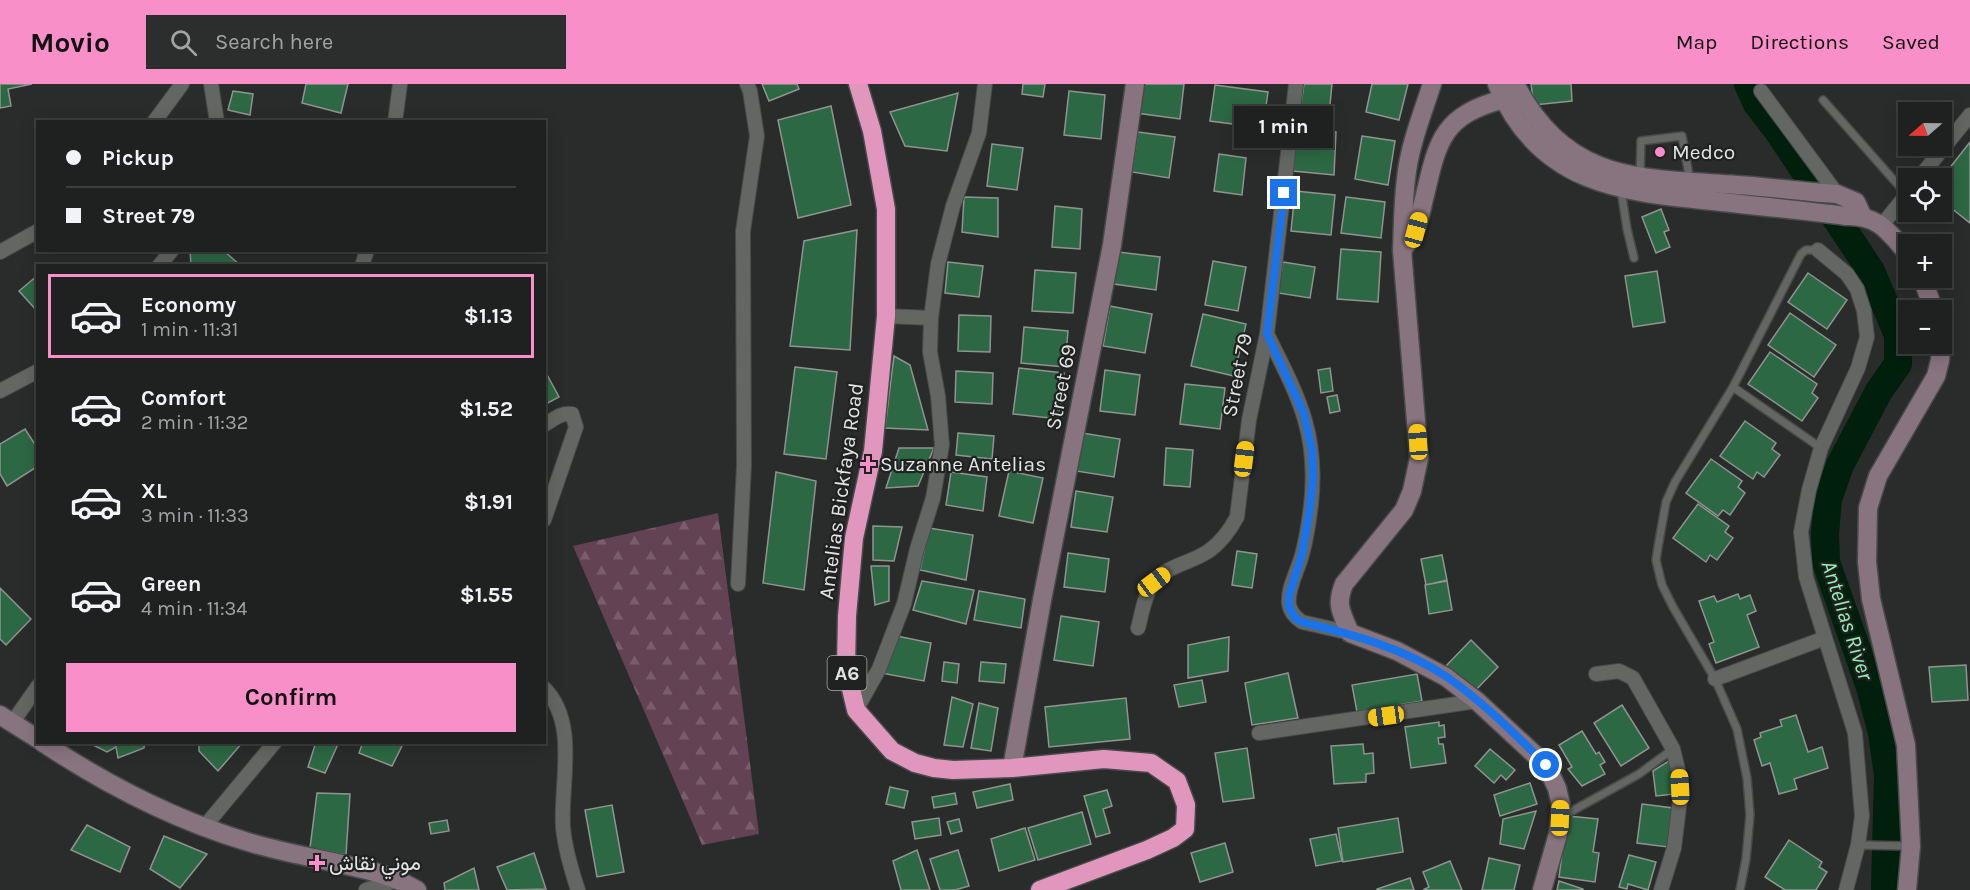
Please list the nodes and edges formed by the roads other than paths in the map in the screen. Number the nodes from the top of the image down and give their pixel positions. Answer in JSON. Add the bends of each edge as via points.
{"nodes":[{"id":1,"x":182,"y":84,"type":"edge"},
{"id":2,"x":211,"y":84,"type":"edge"},
{"id":3,"x":400,"y":84,"type":"edge"},
{"id":4,"x":747,"y":84,"type":"edge"},
{"id":5,"x":858,"y":84,"type":"edge"},
{"id":6,"x":985,"y":84,"type":"edge"},
{"id":7,"x":1135,"y":84,"type":"edge"},
{"id":8,"x":1296,"y":84,"type":"edge"},
{"id":9,"x":1432,"y":84,"type":"edge"},
{"id":10,"x":1515,"y":84,"type":"edge"},
{"id":11,"x":1761,"y":91,"type":"dead end"},
{"id":12,"x":1501,"y":92,"type":"edge"},
{"id":13,"x":1824,"y":100,"type":"dead end"},
{"id":14,"x":1970,"y":115,"type":"edge"},
{"id":15,"x":155,"y":120,"type":"edge"},
{"id":16,"x":217,"y":120,"type":"edge"},
{"id":17,"x":395,"y":120,"type":"edge"},
{"id":18,"x":1927,"y":168,"type":"edge"},
{"id":19,"x":1640,"y":177,"type":"junction"},
{"id":20,"x":1690,"y":181,"type":"junction"},
{"id":21,"x":1898,"y":184,"type":"edge"},
{"id":22,"x":1621,"y":189,"type":"junction"},
{"id":23,"x":1831,"y":194,"type":"junction"},
{"id":24,"x":1898,"y":205,"type":"edge"},
{"id":25,"x":1854,"y":216,"type":"junction"},
{"id":26,"x":1882,"y":225,"type":"junction"},
{"id":27,"x":36,"y":232,"type":"edge"},
{"id":28,"x":1898,"y":243,"type":"edge"},
{"id":29,"x":1402,"y":250,"type":"junction"},
{"id":30,"x":1818,"y":250,"type":"joint"},
{"id":31,"x":0,"y":252,"type":"edge"},
{"id":32,"x":170,"y":252,"type":"edge"},
{"id":33,"x":1634,"y":258,"type":"dead end"},
{"id":34,"x":161,"y":264,"type":"edge"},
{"id":35,"x":886,"y":316,"type":"junction"},
{"id":36,"x":931,"y":318,"type":"junction"},
{"id":37,"x":1267,"y":334,"type":"junction"},
{"id":38,"x":1940,"y":354,"type":"edge"},
{"id":39,"x":36,"y":372,"type":"edge"},
{"id":40,"x":1733,"y":387,"type":"junction"},
{"id":41,"x":0,"y":391,"type":"edge"},
{"id":42,"x":546,"y":424,"type":"edge"},
{"id":43,"x":1826,"y":452,"type":"junction"},
{"id":44,"x":546,"y":514,"type":"edge"},
{"id":45,"x":738,"y":584,"type":"dead end"},
{"id":46,"x":1138,"y":628,"type":"dead end"},
{"id":47,"x":1350,"y":633,"type":"junction"},
{"id":48,"x":1825,"y":638,"type":"junction"},
{"id":49,"x":1596,"y":674,"type":"dead end"},
{"id":50,"x":1715,"y":679,"type":"junction"},
{"id":51,"x":36,"y":688,"type":"edge"},
{"id":52,"x":546,"y":690,"type":"edge"},
{"id":53,"x":1477,"y":701,"type":"junction"},
{"id":54,"x":856,"y":710,"type":"junction"},
{"id":55,"x":6,"y":719,"type":"edge"},
{"id":56,"x":1259,"y":733,"type":"dead end"},
{"id":57,"x":36,"y":739,"type":"edge"},
{"id":58,"x":45,"y":744,"type":"edge"},
{"id":59,"x":273,"y":744,"type":"edge"},
{"id":60,"x":1673,"y":749,"type":"junction"},
{"id":61,"x":1012,"y":768,"type":"junction"},
{"id":62,"x":1560,"y":818,"type":"junction"},
{"id":63,"x":205,"y":826,"type":"junction"},
{"id":64,"x":1862,"y":845,"type":"junction"},
{"id":65,"x":1904,"y":846,"type":"junction"},
{"id":66,"x":398,"y":880,"type":"junction"},
{"id":67,"x":366,"y":890,"type":"edge"},
{"id":68,"x":417,"y":890,"type":"edge"},
{"id":69,"x":578,"y":890,"type":"edge"},
{"id":70,"x":1040,"y":890,"type":"edge"},
{"id":71,"x":1542,"y":890,"type":"edge"},
{"id":72,"x":1661,"y":890,"type":"edge"},
{"id":73,"x":1740,"y":890,"type":"edge"},
{"id":74,"x":1846,"y":890,"type":"edge"},
{"id":75,"x":1907,"y":890,"type":"edge"}],
"edges":[{"from":1,"to":15,"type":"street"},
{"from":2,"to":16,"type":"street"},
{"from":3,"to":17,"type":"street"},
{"from":4,"to":45,"type":"street","via":[[757,136],[743,231],[744,466]]},
{"from":5,"to":35,"type":"highway","name":"Antelias Bickfaya Road","number":"A6","via":[[872,131],[886,209]]},
{"from":6,"to":36,"type":"street","via":[[979,133],[952,206],[938,264]]},
{"from":7,"to":61,"type":"street","name":"Street 69","via":[[1112,244]]},
{"from":8,"to":37,"type":"street","name":"Street 79"},
{"from":9,"to":29,"type":"street","via":[[1406,178]]},
{"from":10,"to":19,"type":"street","via":[[1536,119],[1556,140],[1599,167]]},
{"from":11,"to":23,"type":"street"},
{"from":12,"to":22,"type":"street","via":[[1519,124],[1557,161],[1587,178]]},
{"from":12,"to":29,"type":"street","via":[[1464,114],[1444,134],[1437,147],[1416,230]]},
{"from":13,"to":21,"type":"lane"},
{"from":14,"to":18,"type":"street"},
{"from":19,"to":20,"type":"street"},
{"from":19,"to":20,"type":"lane","via":[[1641,141],[1682,136]]},
{"from":20,"to":23,"type":"street"},
{"from":22,"to":25,"type":"street"},
{"from":22,"to":33,"type":"lane"},
{"from":23,"to":25,"type":"street","via":[[1856,202]]},
{"from":24,"to":26,"type":"street"},
{"from":25,"to":26,"type":"street"},
{"from":26,"to":28,"type":"street"},
{"from":27,"to":31,"type":"street"},
{"from":29,"to":47,"type":"street","via":[[1419,458],[1404,510],[1344,584],[1338,598]]},
{"from":30,"to":40,"type":"lane","via":[[1801,254]]},
{"from":30,"to":43,"type":"street","via":[[1847,274],[1857,289],[1867,337]]},
{"from":32,"to":34,"type":"street"},
{"from":35,"to":36,"type":"street"},
{"from":35,"to":54,"type":"highway","name":"Antelias Bickfaya Road","number":"A6","via":[[873,451],[854,538],[847,616],[846,668]]},
{"from":36,"to":54,"type":"street","via":[[930,352],[942,445],[933,498],[904,604],[879,669]]},
{"from":37,"to":46,"type":"street","name":"Street 79","via":[[1249,420],[1237,518],[1209,551],[1154,582]]},
{"from":37,"to":47,"type":"street","via":[[1304,414],[1312,450],[1310,508],[1289,607],[1302,622]]},
{"from":38,"to":65,"type":"street","via":[[1936,376],[1878,476],[1868,508],[1871,599],[1906,745]]},
{"from":39,"to":41,"type":"street"},
{"from":40,"to":43,"type":"lane"},
{"from":40,"to":50,"type":"lane","via":[[1666,502],[1656,560],[1662,585]]},
{"from":42,"to":44,"type":"street","via":[[568,413],[575,419],[576,427]]},
{"from":43,"to":48,"type":"street","via":[[1809,490],[1802,532],[1806,577]]},
{"from":47,"to":53,"type":"street","via":[[1424,664]]},
{"from":48,"to":50,"type":"street"},
{"from":48,"to":64,"type":"street","via":[[1855,733]]},
{"from":49,"to":60,"type":"street","via":[[1619,671],[1633,678]]},
{"from":50,"to":73,"type":"lane","via":[[1737,729],[1747,778],[1750,815]]},
{"from":51,"to":55,"type":"street"},
{"from":52,"to":69,"type":"street","via":[[561,718],[566,744],[563,828]]},
{"from":53,"to":56,"type":"street"},
{"from":53,"to":62,"type":"street","via":[[1546,765],[1557,788]]},
{"from":54,"to":61,"type":"highway","name":"Antelias Bickfaya Road","number":"A6","via":[[892,751],[915,763],[953,770]]},
{"from":55,"to":57,"type":"street"},
{"from":58,"to":63,"type":"street","via":[[141,799]]},
{"from":59,"to":63,"type":"street"},
{"from":60,"to":62,"type":"lane","via":[[1639,774]]},
{"from":60,"to":72,"type":"street","via":[[1680,799],[1674,848]]},
{"from":61,"to":70,"type":"highway","name":"Antelias Bickfaya Road","number":"A6","via":[[1104,759],[1151,763],[1177,781],[1186,804],[1185,829],[1173,838]]},
{"from":62,"to":71,"type":"street"},
{"from":63,"to":66,"type":"street","via":[[249,842]]},
{"from":64,"to":65,"type":"lane"},
{"from":64,"to":74,"type":"street"},
{"from":65,"to":75,"type":"street"},
{"from":66,"to":67,"type":"street"},
{"from":66,"to":68,"type":"street"}]}
